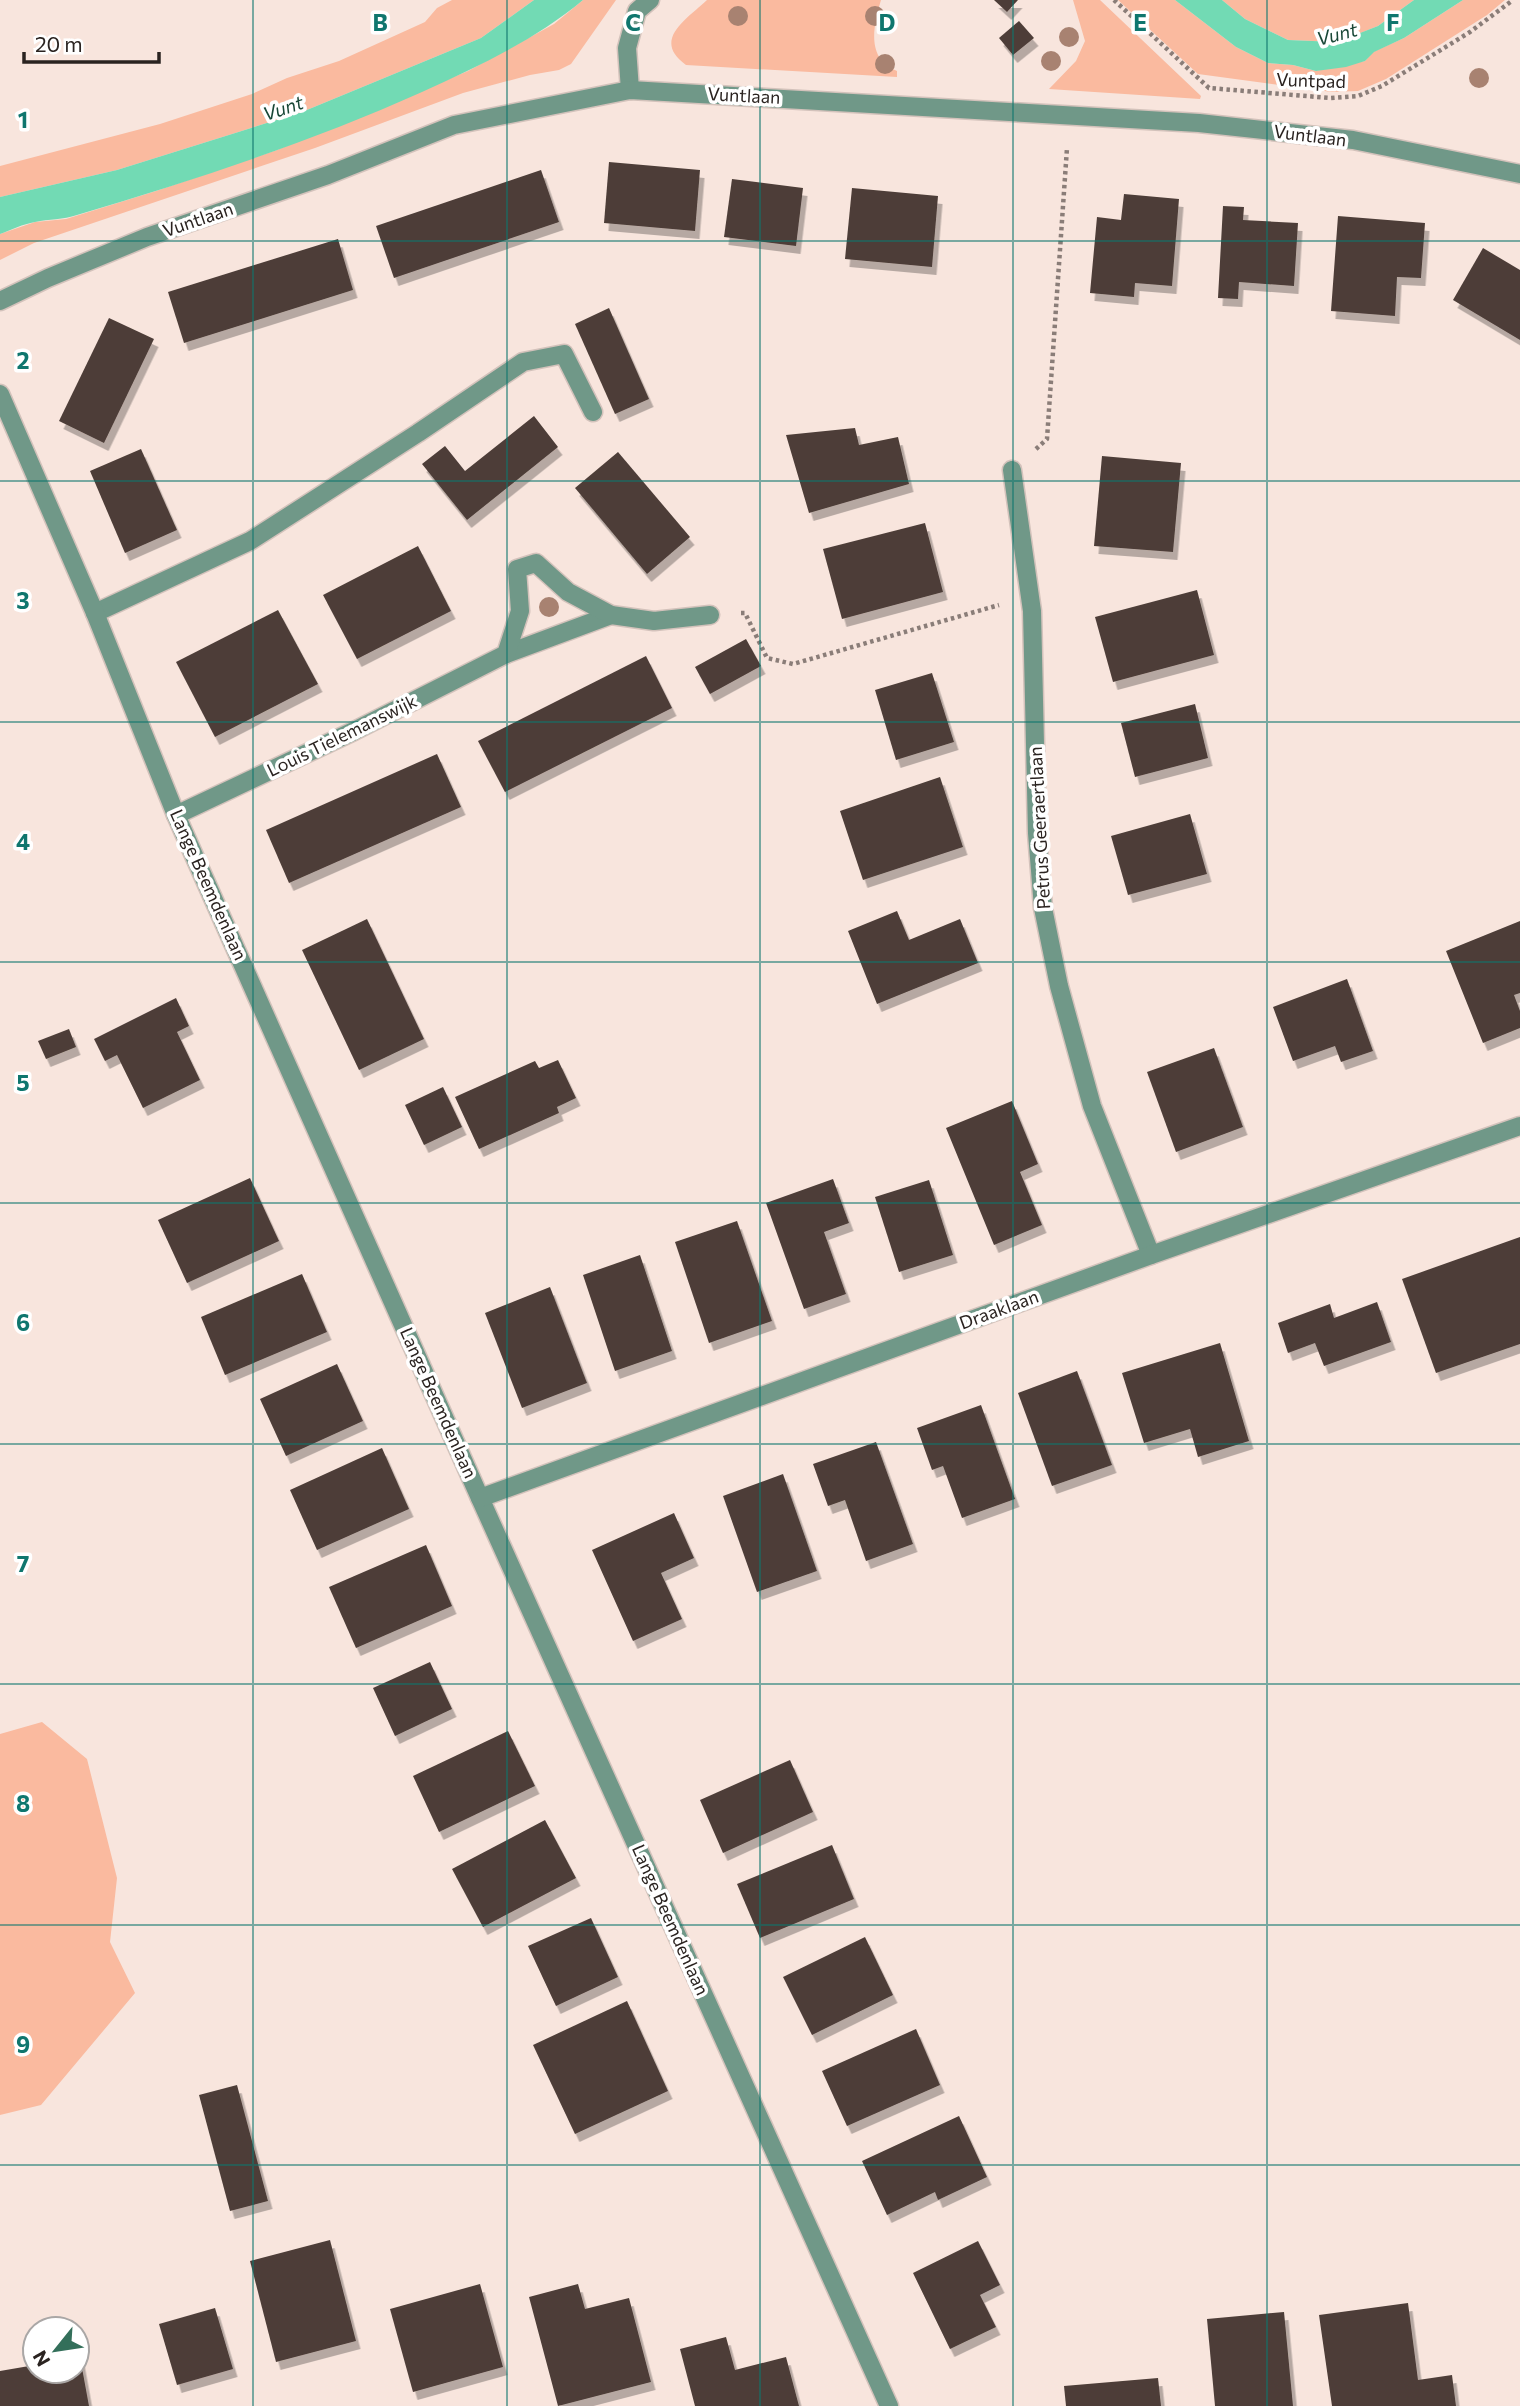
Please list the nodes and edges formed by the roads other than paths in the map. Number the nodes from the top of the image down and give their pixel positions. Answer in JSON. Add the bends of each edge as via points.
{"nodes":[{"id":1,"x":650,"y":0,"type":"edge"},
{"id":2,"x":631,"y":90,"type":"junction"},
{"id":3,"x":1520,"y":174,"type":"edge"},
{"id":4,"x":0,"y":301,"type":"edge"},
{"id":5,"x":0,"y":394,"type":"edge"},
{"id":6,"x":593,"y":412,"type":"dead end"},
{"id":7,"x":1012,"y":470,"type":"road end"},
{"id":8,"x":95,"y":613,"type":"junction"},
{"id":9,"x":611,"y":615,"type":"junction"},
{"id":10,"x":710,"y":615,"type":"road end"},
{"id":11,"x":506,"y":654,"type":"junction"},
{"id":12,"x":176,"y":815,"type":"junction"},
{"id":13,"x":1520,"y":1126,"type":"edge"},
{"id":14,"x":1151,"y":1255,"type":"junction"},
{"id":15,"x":480,"y":1498,"type":"junction"},
{"id":16,"x":889,"y":2406,"type":"edge"}],
"edges":[{"from":1,"to":2,"type":"street","via":[[637,11],[627,48]]},
{"from":2,"to":3,"type":"street","name":"Vuntlaan","via":[[1199,123],[1353,141]]},
{"from":2,"to":4,"type":"street","name":"Vuntlaan","via":[[454,125],[328,175],[147,237]]},
{"from":5,"to":8,"type":"street","name":"Lange Beemdenlaan"},
{"from":6,"to":8,"type":"street","via":[[564,354],[523,362],[250,541]]},
{"from":7,"to":14,"type":"street","name":"Petrus Geeraertlaan","via":[[1032,611],[1043,908],[1092,1106]]},
{"from":8,"to":12,"type":"street","name":"Lange Beemdenlaan"},
{"from":9,"to":10,"type":"street","name":"Louis Tielemanswijk","via":[[654,621]]},
{"from":9,"to":11,"type":"street","name":"Louis Tielemanswijk"},
{"from":9,"to":11,"type":"street","name":"Louis Tielemanswijk","via":[[568,592],[536,563],[517,569],[520,611]]},
{"from":11,"to":12,"type":"street","name":"Louis Tielemanswijk"},
{"from":12,"to":15,"type":"street","name":"Lange Beemdenlaan"},
{"from":13,"to":14,"type":"street","name":"Draaklaan"},
{"from":14,"to":15,"type":"street","name":"Draaklaan"},
{"from":15,"to":16,"type":"street","name":"Lange Beemdenlaan"}]}
